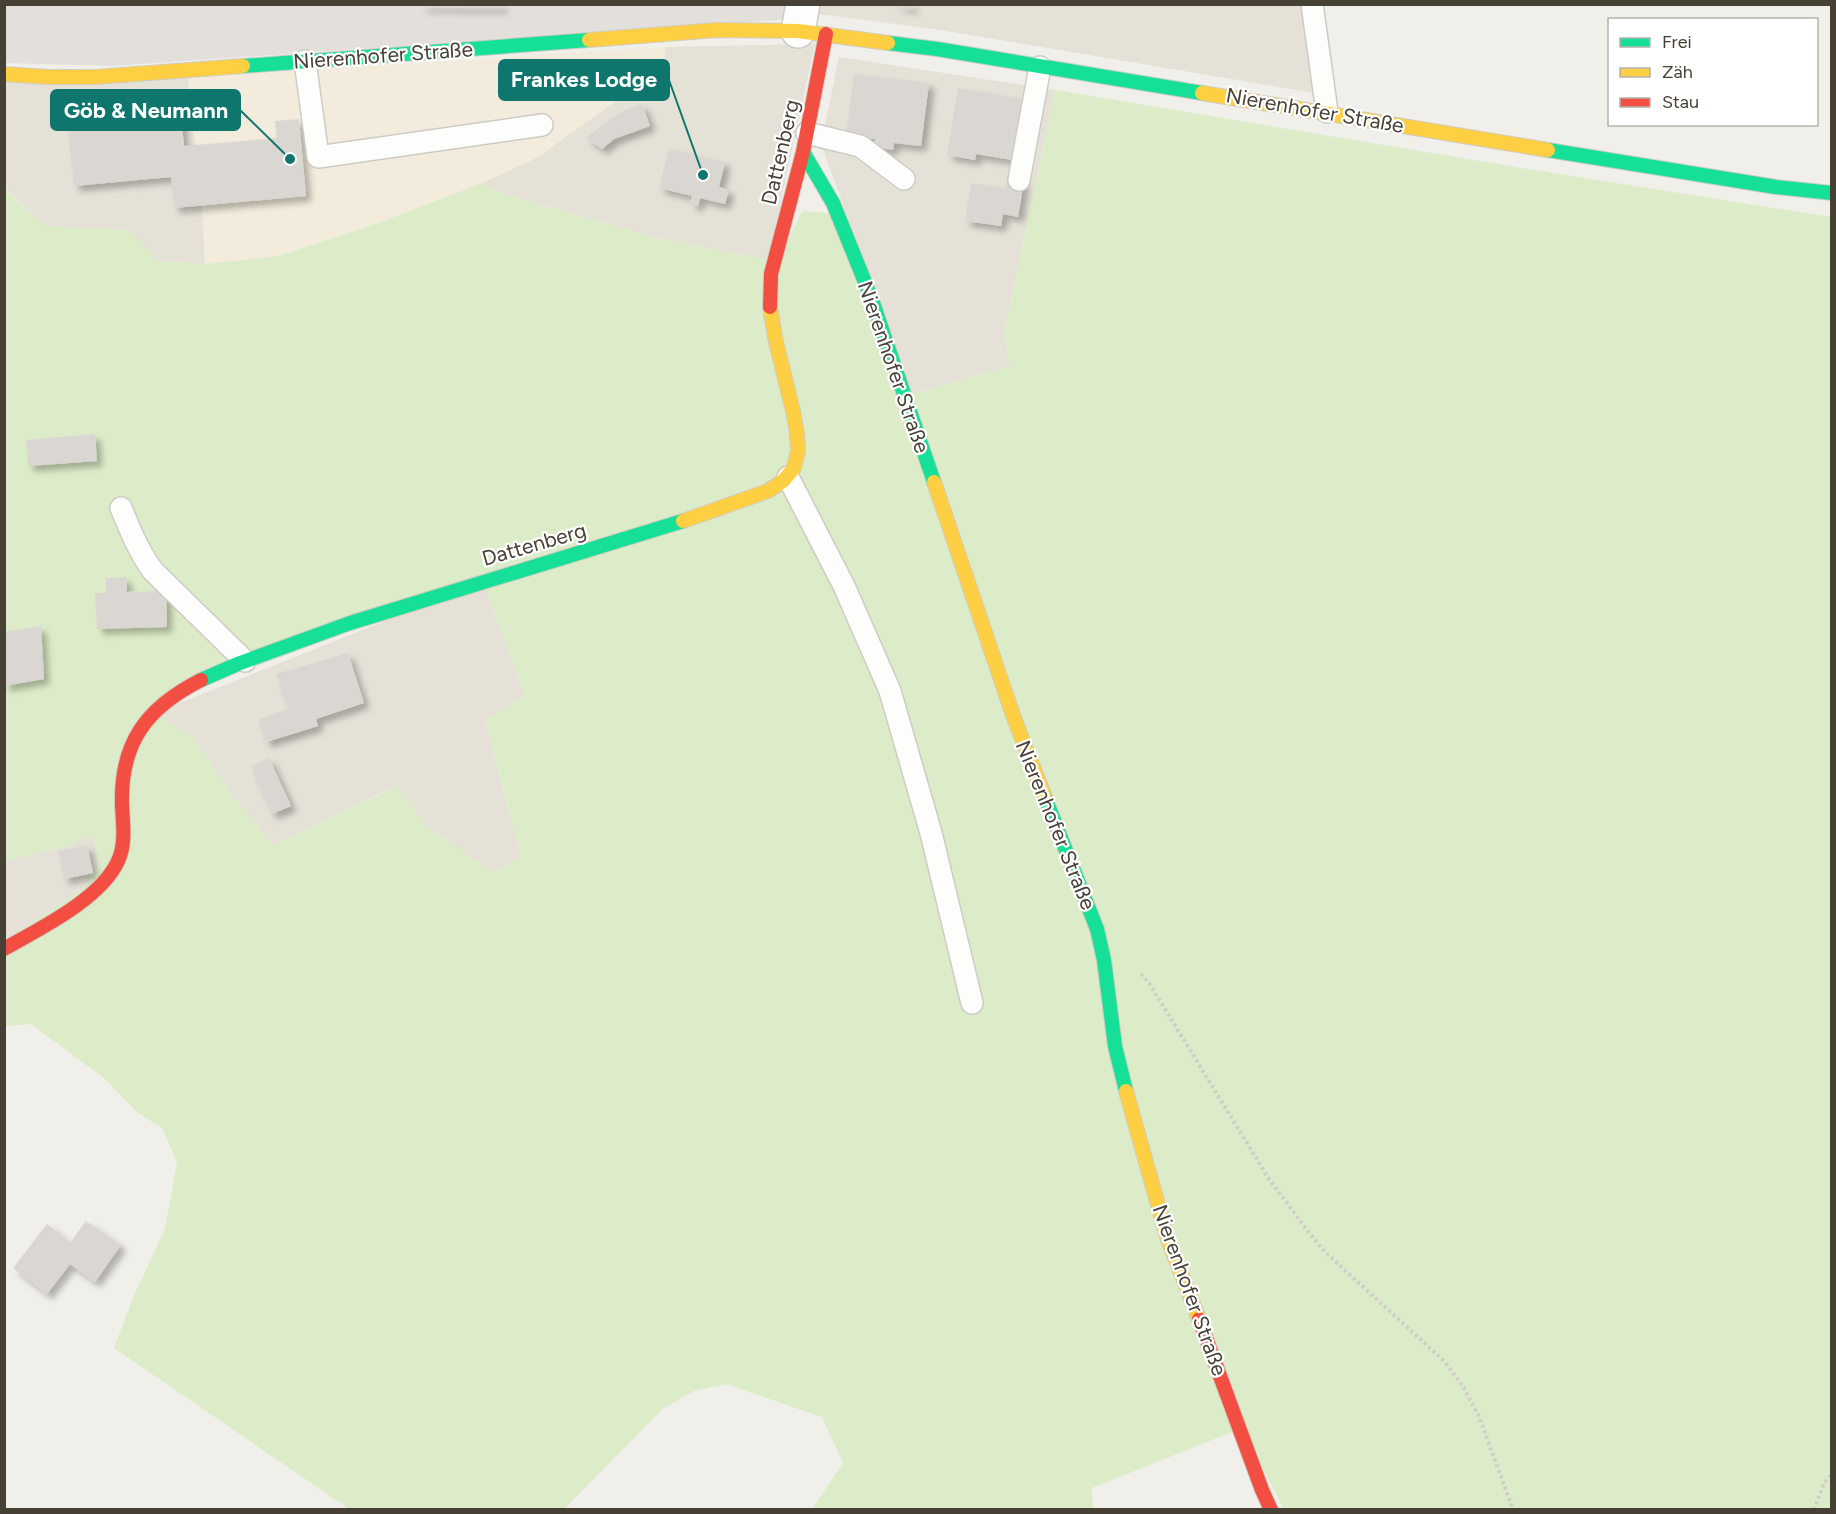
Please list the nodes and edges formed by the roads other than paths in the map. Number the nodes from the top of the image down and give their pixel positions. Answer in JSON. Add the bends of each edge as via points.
{"nodes":[{"id":1,"x":1312,"y":4,"type":"edge"},
{"id":2,"x":809,"y":23,"type":"edge"},
{"id":3,"x":305,"y":61,"type":"junction"},
{"id":4,"x":1040,"y":67,"type":"junction"},
{"id":5,"x":4,"y":74,"type":"edge"},
{"id":6,"x":1327,"y":112,"type":"junction"},
{"id":7,"x":542,"y":125,"type":"dead end"},
{"id":8,"x":805,"y":143,"type":"junction"},
{"id":9,"x":904,"y":179,"type":"dead end"},
{"id":10,"x":1019,"y":180,"type":"dead end"},
{"id":11,"x":1832,"y":193,"type":"edge"},
{"id":12,"x":788,"y":477,"type":"junction"},
{"id":13,"x":121,"y":508,"type":"dead end"},
{"id":14,"x":245,"y":662,"type":"junction"},
{"id":15,"x":4,"y":949,"type":"edge"},
{"id":16,"x":972,"y":1003,"type":"dead end"},
{"id":17,"x":1271,"y":1509,"type":"edge"}],
"edges":[{"from":1,"to":6,"type":"lane"},
{"from":2,"to":3,"type":"street","name":"Nierenhofer Straße"},
{"from":2,"to":4,"type":"street","name":"Nierenhofer Straße"},
{"from":2,"to":8,"type":"street","name":"Dattenberg"},
{"from":3,"to":5,"type":"street","name":"Nierenhofer Straße","via":[[95,77]]},
{"from":3,"to":7,"type":"lane","via":[[318,157]]},
{"from":4,"to":6,"type":"street","name":"Nierenhofer Straße"},
{"from":4,"to":10,"type":"lane"},
{"from":6,"to":11,"type":"street","name":"Nierenhofer Straße"},
{"from":8,"to":9,"type":"lane","via":[[860,146]]},
{"from":8,"to":12,"type":"street","name":"Dattenberg","via":[[769,292],[798,447]]},
{"from":8,"to":17,"type":"street","name":"Nierenhofer Straße","via":[[871,297],[1014,718],[1097,929],[1115,1046],[1167,1237]]},
{"from":12,"to":14,"type":"street","name":"Dattenberg","via":[[748,499],[644,534],[417,600]]},
{"from":12,"to":16,"type":"lane","via":[[844,586],[890,691],[931,833]]},
{"from":13,"to":14,"type":"lane","via":[[153,571]]},
{"from":14,"to":15,"type":"street","name":"Dattenberg","via":[[193,684],[152,713],[128,755],[122,801],[122,848],[111,873],[87,897]]}]}
